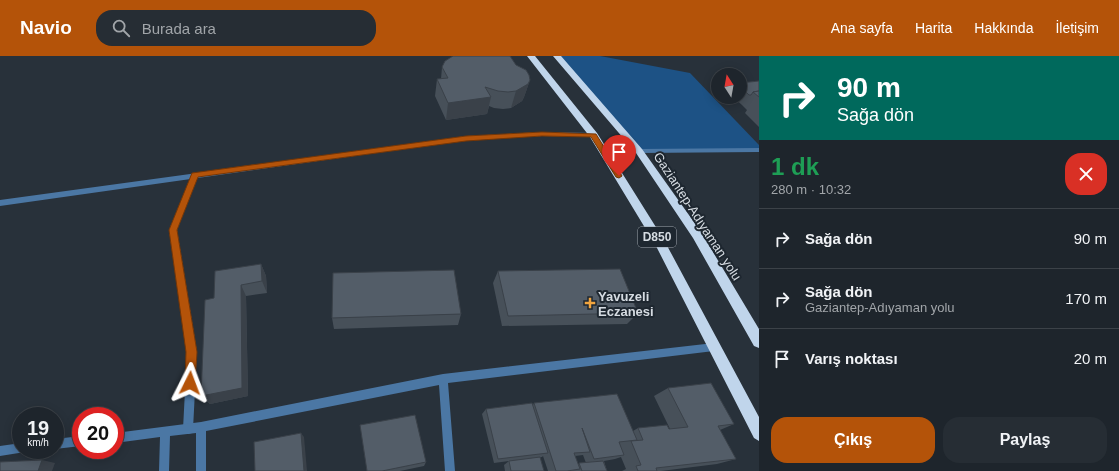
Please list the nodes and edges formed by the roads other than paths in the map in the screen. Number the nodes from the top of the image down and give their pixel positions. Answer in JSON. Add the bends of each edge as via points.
{"nodes":[{"id":1,"x":531,"y":56,"type":"edge"},
{"id":2,"x":557,"y":56,"type":"edge"},
{"id":3,"x":594,"y":135,"type":"junction"},
{"id":4,"x":759,"y":150,"type":"edge"},
{"id":5,"x":639,"y":151,"type":"junction"},
{"id":6,"x":195,"y":175,"type":"junction"},
{"id":7,"x":0,"y":203,"type":"edge"},
{"id":8,"x":759,"y":342,"type":"edge"},
{"id":9,"x":714,"y":347,"type":"junction"},
{"id":10,"x":443,"y":379,"type":"junction"},
{"id":11,"x":201,"y":427,"type":"junction"},
{"id":12,"x":188,"y":429,"type":"junction"},
{"id":13,"x":165,"y":432,"type":"junction"},
{"id":14,"x":759,"y":433,"type":"edge"},
{"id":15,"x":124,"y":437,"type":"edge"},
{"id":16,"x":12,"y":449,"type":"edge"},
{"id":17,"x":0,"y":451,"type":"edge"},
{"id":18,"x":164,"y":471,"type":"edge"},
{"id":19,"x":201,"y":471,"type":"edge"},
{"id":20,"x":450,"y":471,"type":"edge"}],
"edges":[{"from":1,"to":3,"type":"highway","number":"D850"},
{"from":2,"to":5,"type":"highway","name":"Gaziantep-Adıyaman yolu","number":"D850"},
{"from":3,"to":6,"type":"street","via":[[542,134],[466,138]]},
{"from":3,"to":9,"type":"highway","number":"D850","via":[[660,243]]},
{"from":4,"to":5,"type":"street"},
{"from":5,"to":8,"type":"highway","name":"Gaziantep-Adıyaman yolu","number":"D850","via":[[697,235]]},
{"from":6,"to":7,"type":"street"},
{"from":6,"to":12,"type":"street","via":[[173,230],[192,352]]},
{"from":9,"to":10,"type":"street"},
{"from":9,"to":14,"type":"highway","number":"D850"},
{"from":10,"to":11,"type":"street"},
{"from":10,"to":20,"type":"street"},
{"from":11,"to":12,"type":"street"},
{"from":11,"to":19,"type":"street"},
{"from":12,"to":13,"type":"street"},
{"from":13,"to":15,"type":"street"},
{"from":13,"to":18,"type":"street"},
{"from":16,"to":17,"type":"street"}]}
